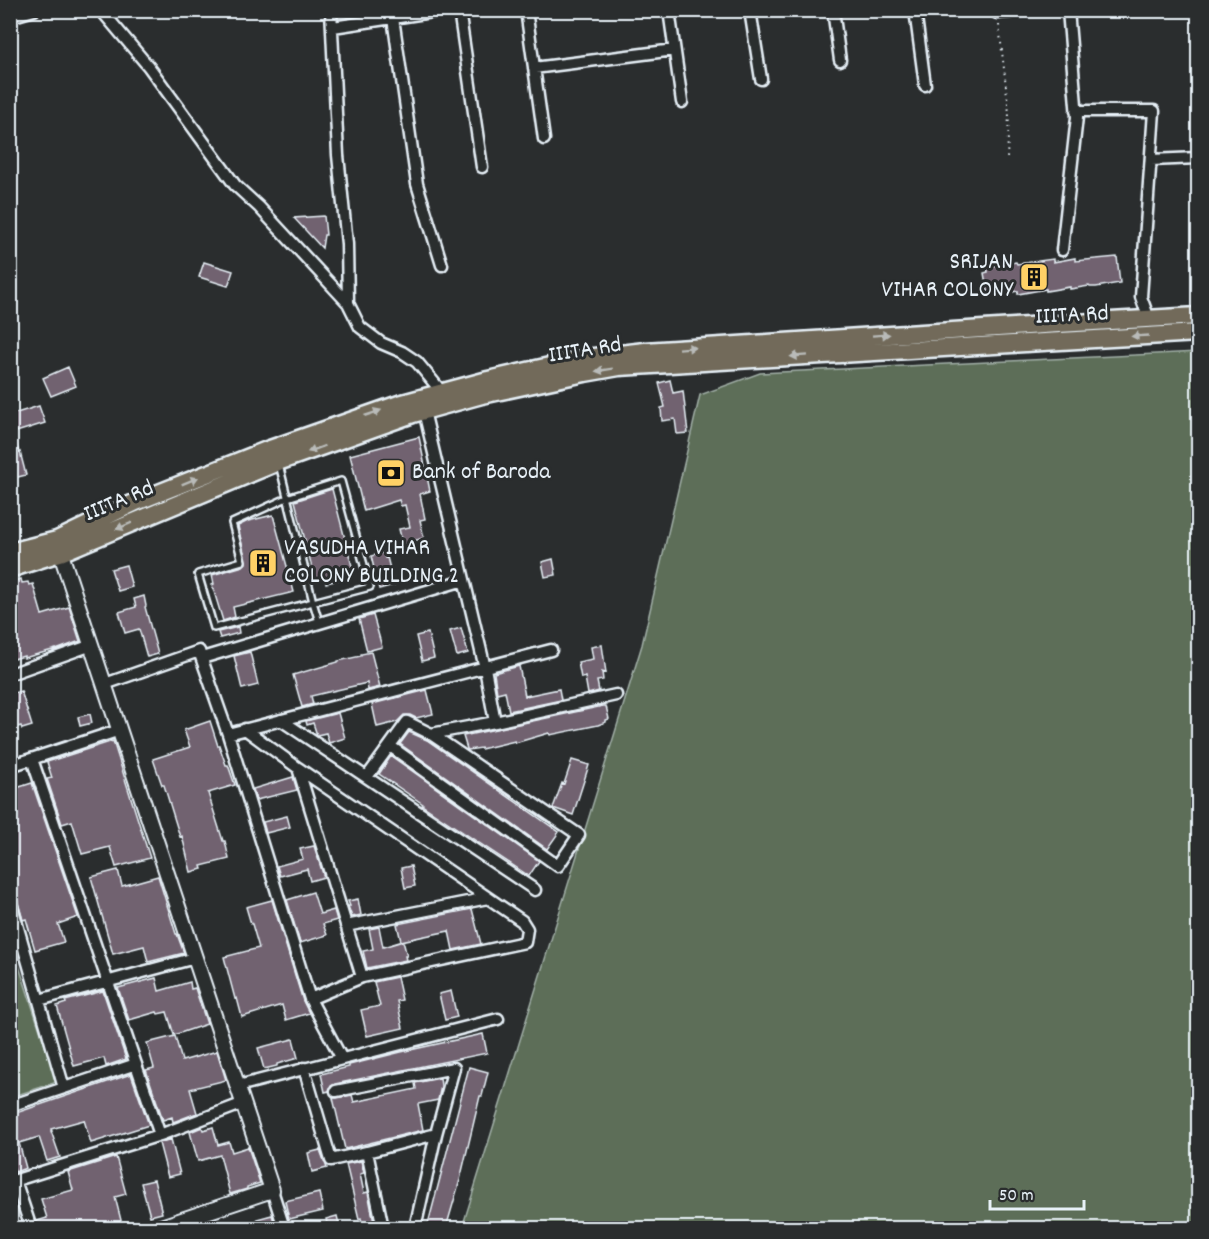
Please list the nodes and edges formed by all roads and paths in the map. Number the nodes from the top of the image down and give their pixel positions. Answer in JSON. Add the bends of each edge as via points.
{"nodes":[{"id":1,"x":34,"y":10,"type":"edge"},
{"id":2,"x":100,"y":10,"type":"edge"},
{"id":3,"x":331,"y":10,"type":"edge"},
{"id":4,"x":445,"y":10,"type":"edge"},
{"id":5,"x":459,"y":10,"type":"edge"},
{"id":6,"x":526,"y":10,"type":"edge"},
{"id":7,"x":669,"y":10,"type":"edge"},
{"id":8,"x":750,"y":10,"type":"edge"},
{"id":9,"x":833,"y":10,"type":"edge"},
{"id":10,"x":915,"y":10,"type":"edge"},
{"id":11,"x":1029,"y":10,"type":"edge"},
{"id":12,"x":1068,"y":10,"type":"edge"},
{"id":13,"x":997,"y":13,"type":"joint"},
{"id":14,"x":10,"y":16,"type":"edge"},
{"id":15,"x":393,"y":18,"type":"junction"},
{"id":16,"x":333,"y":27,"type":"junction"},
{"id":17,"x":674,"y":51,"type":"junction"},
{"id":18,"x":840,"y":60,"type":"dead end"},
{"id":19,"x":534,"y":68,"type":"junction"},
{"id":20,"x":761,"y":80,"type":"dead end"},
{"id":21,"x":926,"y":85,"type":"dead end"},
{"id":22,"x":682,"y":102,"type":"dead end"},
{"id":23,"x":1076,"y":111,"type":"junction"},
{"id":24,"x":544,"y":139,"type":"dead end"},
{"id":25,"x":1198,"y":158,"type":"edge"},
{"id":26,"x":1007,"y":159,"type":"dead end"},
{"id":27,"x":1151,"y":160,"type":"junction"},
{"id":28,"x":482,"y":167,"type":"dead end"},
{"id":29,"x":1062,"y":250,"type":"dead end"},
{"id":30,"x":442,"y":265,"type":"dead end"},
{"id":31,"x":348,"y":303,"type":"junction"},
{"id":32,"x":1198,"y":316,"type":"edge"},
{"id":33,"x":1149,"y":319,"type":"junction"},
{"id":34,"x":1198,"y":333,"type":"edge"},
{"id":35,"x":645,"y":358,"type":"junction"},
{"id":36,"x":446,"y":397,"type":"junction"},
{"id":37,"x":424,"y":411,"type":"junction"},
{"id":38,"x":278,"y":462,"type":"junction"},
{"id":39,"x":287,"y":498,"type":"junction"},
{"id":40,"x":58,"y":546,"type":"junction"},
{"id":41,"x":10,"y":552,"type":"edge"},
{"id":42,"x":10,"y":569,"type":"edge"},
{"id":43,"x":464,"y":580,"type":"junction"},
{"id":44,"x":313,"y":602,"type":"junction"},
{"id":45,"x":319,"y":623,"type":"junction"},
{"id":46,"x":92,"y":645,"type":"junction"},
{"id":47,"x":551,"y":650,"type":"dead end"},
{"id":48,"x":202,"y":658,"type":"junction"},
{"id":49,"x":484,"y":668,"type":"junction"},
{"id":50,"x":10,"y":674,"type":"edge"},
{"id":51,"x":105,"y":684,"type":"junction"},
{"id":52,"x":616,"y":695,"type":"dead end"},
{"id":53,"x":282,"y":720,"type":"junction"},
{"id":54,"x":495,"y":722,"type":"junction"},
{"id":55,"x":245,"y":729,"type":"junction"},
{"id":56,"x":120,"y":730,"type":"junction"},
{"id":57,"x":228,"y":734,"type":"junction"},
{"id":58,"x":431,"y":734,"type":"junction"},
{"id":59,"x":390,"y":746,"type":"junction"},
{"id":60,"x":33,"y":759,"type":"junction"},
{"id":61,"x":10,"y":766,"type":"edge"},
{"id":62,"x":298,"y":768,"type":"junction"},
{"id":63,"x":367,"y":777,"type":"junction"},
{"id":64,"x":535,"y":890,"type":"dead end"},
{"id":65,"x":488,"y":898,"type":"junction"},
{"id":66,"x":10,"y":900,"type":"edge"},
{"id":67,"x":346,"y":926,"type":"junction"},
{"id":68,"x":195,"y":957,"type":"junction"},
{"id":69,"x":362,"y":977,"type":"junction"},
{"id":70,"x":108,"y":981,"type":"junction"},
{"id":71,"x":310,"y":999,"type":"junction"},
{"id":72,"x":39,"y":1000,"type":"junction"},
{"id":73,"x":498,"y":1019,"type":"dead end"},
{"id":74,"x":342,"y":1059,"type":"junction"},
{"id":75,"x":136,"y":1064,"type":"junction"},
{"id":76,"x":304,"y":1068,"type":"junction"},
{"id":77,"x":238,"y":1086,"type":"junction"},
{"id":78,"x":64,"y":1088,"type":"junction"},
{"id":79,"x":336,"y":1091,"type":"dead end"},
{"id":80,"x":243,"y":1103,"type":"junction"},
{"id":81,"x":10,"y":1106,"type":"edge"},
{"id":82,"x":436,"y":1134,"type":"junction"},
{"id":83,"x":160,"y":1135,"type":"junction"},
{"id":84,"x":367,"y":1152,"type":"junction"},
{"id":85,"x":13,"y":1181,"type":"edge"},
{"id":86,"x":273,"y":1190,"type":"junction"},
{"id":87,"x":31,"y":1228,"type":"edge"},
{"id":88,"x":158,"y":1228,"type":"edge"},
{"id":89,"x":284,"y":1228,"type":"edge"},
{"id":90,"x":383,"y":1228,"type":"edge"},
{"id":91,"x":415,"y":1228,"type":"edge"}],
"edges":[{"from":1,"to":14,"type":"street"},
{"from":2,"to":31,"type":"street","via":[[149,67],[235,185]]},
{"from":3,"to":16,"type":"street"},
{"from":4,"to":15,"type":"street"},
{"from":5,"to":28,"type":"street"},
{"from":6,"to":19,"type":"street"},
{"from":7,"to":17,"type":"street"},
{"from":8,"to":20,"type":"street"},
{"from":9,"to":18,"type":"street"},
{"from":10,"to":21,"type":"street"},
{"from":11,"to":13,"type":"street"},
{"from":12,"to":23,"type":"street"},
{"from":13,"to":26,"type":"path","via":[[1009,113]]},
{"from":15,"to":16,"type":"street"},
{"from":15,"to":30,"type":"street","via":[[417,184]]},
{"from":16,"to":31,"type":"street"},
{"from":17,"to":19,"type":"street"},
{"from":17,"to":22,"type":"street"},
{"from":19,"to":24,"type":"street"},
{"from":23,"to":27,"type":"street","via":[[1154,111]]},
{"from":23,"to":29,"type":"street"},
{"from":25,"to":27,"type":"street"},
{"from":27,"to":33,"type":"street","via":[[1142,297]]},
{"from":31,"to":36,"type":"street","via":[[360,327],[417,362]]},
{"from":32,"to":33,"type":"main road","name":"IIITA Rd"},
{"from":35,"to":33,"type":"main road","name":"IIITA Rd","one_way":true},
{"from":34,"to":35,"type":"main road","name":"IIITA Rd","one_way":true},
{"from":35,"to":36,"type":"main road","name":"IIITA Rd","via":[[585,358]]},
{"from":36,"to":37,"type":"main road","name":"IIITA Rd"},
{"from":40,"to":36,"type":"main road","name":"IIITA Rd","one_way":true,"via":[[136,502],[267,450],[399,404]]},
{"from":37,"to":38,"type":"main road","name":"IIITA Rd","one_way":true},
{"from":37,"to":43,"type":"street"},
{"from":38,"to":39,"type":"lane"},
{"from":38,"to":40,"type":"main road","name":"IIITA Rd","one_way":true},
{"from":39,"to":44,"type":"lane"},
{"from":39,"to":44,"type":"lane","via":[[342,481],[370,587]]},
{"from":39,"to":44,"type":"lane","via":[[232,523],[242,561],[198,574],[214,628]]},
{"from":40,"to":41,"type":"main road","name":"IIITA Rd"},
{"from":40,"to":42,"type":"main road","name":"IIITA Rd"},
{"from":40,"to":46,"type":"street"},
{"from":43,"to":45,"type":"street"},
{"from":43,"to":49,"type":"street"},
{"from":44,"to":45,"type":"lane"},
{"from":45,"to":48,"type":"street"},
{"from":46,"to":50,"type":"street"},
{"from":46,"to":51,"type":"street"},
{"from":47,"to":49,"type":"street"},
{"from":48,"to":51,"type":"street","via":[[199,651]]},
{"from":48,"to":57,"type":"street"},
{"from":49,"to":53,"type":"street"},
{"from":49,"to":54,"type":"street"},
{"from":51,"to":56,"type":"street"},
{"from":52,"to":54,"type":"street"},
{"from":53,"to":55,"type":"street"},
{"from":53,"to":63,"type":"street"},
{"from":54,"to":58,"type":"street"},
{"from":55,"to":57,"type":"street"},
{"from":55,"to":62,"type":"street"},
{"from":56,"to":60,"type":"street"},
{"from":56,"to":68,"type":"street"},
{"from":57,"to":71,"type":"street"},
{"from":58,"to":59,"type":"street","via":[[407,722]]},
{"from":58,"to":59,"type":"street","via":[[579,835],[558,866]]},
{"from":59,"to":63,"type":"street"},
{"from":60,"to":61,"type":"street"},
{"from":60,"to":70,"type":"street"},
{"from":62,"to":65,"type":"street"},
{"from":62,"to":67,"type":"street"},
{"from":63,"to":64,"type":"street"},
{"from":65,"to":67,"type":"street"},
{"from":65,"to":69,"type":"street","via":[[522,921],[527,929],[525,942]]},
{"from":66,"to":72,"type":"street"},
{"from":67,"to":69,"type":"street"},
{"from":68,"to":70,"type":"street"},
{"from":68,"to":77,"type":"street"},
{"from":69,"to":71,"type":"street"},
{"from":70,"to":72,"type":"street"},
{"from":70,"to":75,"type":"street"},
{"from":71,"to":74,"type":"street"},
{"from":72,"to":78,"type":"street"},
{"from":73,"to":74,"type":"street"},
{"from":74,"to":76,"type":"street"},
{"from":75,"to":78,"type":"street"},
{"from":75,"to":83,"type":"street"},
{"from":76,"to":77,"type":"street"},
{"from":76,"to":84,"type":"street","via":[[331,1160]]},
{"from":77,"to":80,"type":"street"},
{"from":78,"to":81,"type":"street"},
{"from":79,"to":82,"type":"street","via":[[454,1068]]},
{"from":80,"to":83,"type":"street"},
{"from":80,"to":86,"type":"street"},
{"from":82,"to":84,"type":"street"},
{"from":82,"to":91,"type":"street"},
{"from":83,"to":85,"type":"street"},
{"from":84,"to":90,"type":"street"},
{"from":85,"to":87,"type":"street"},
{"from":86,"to":88,"type":"street"},
{"from":86,"to":89,"type":"street"}]}
